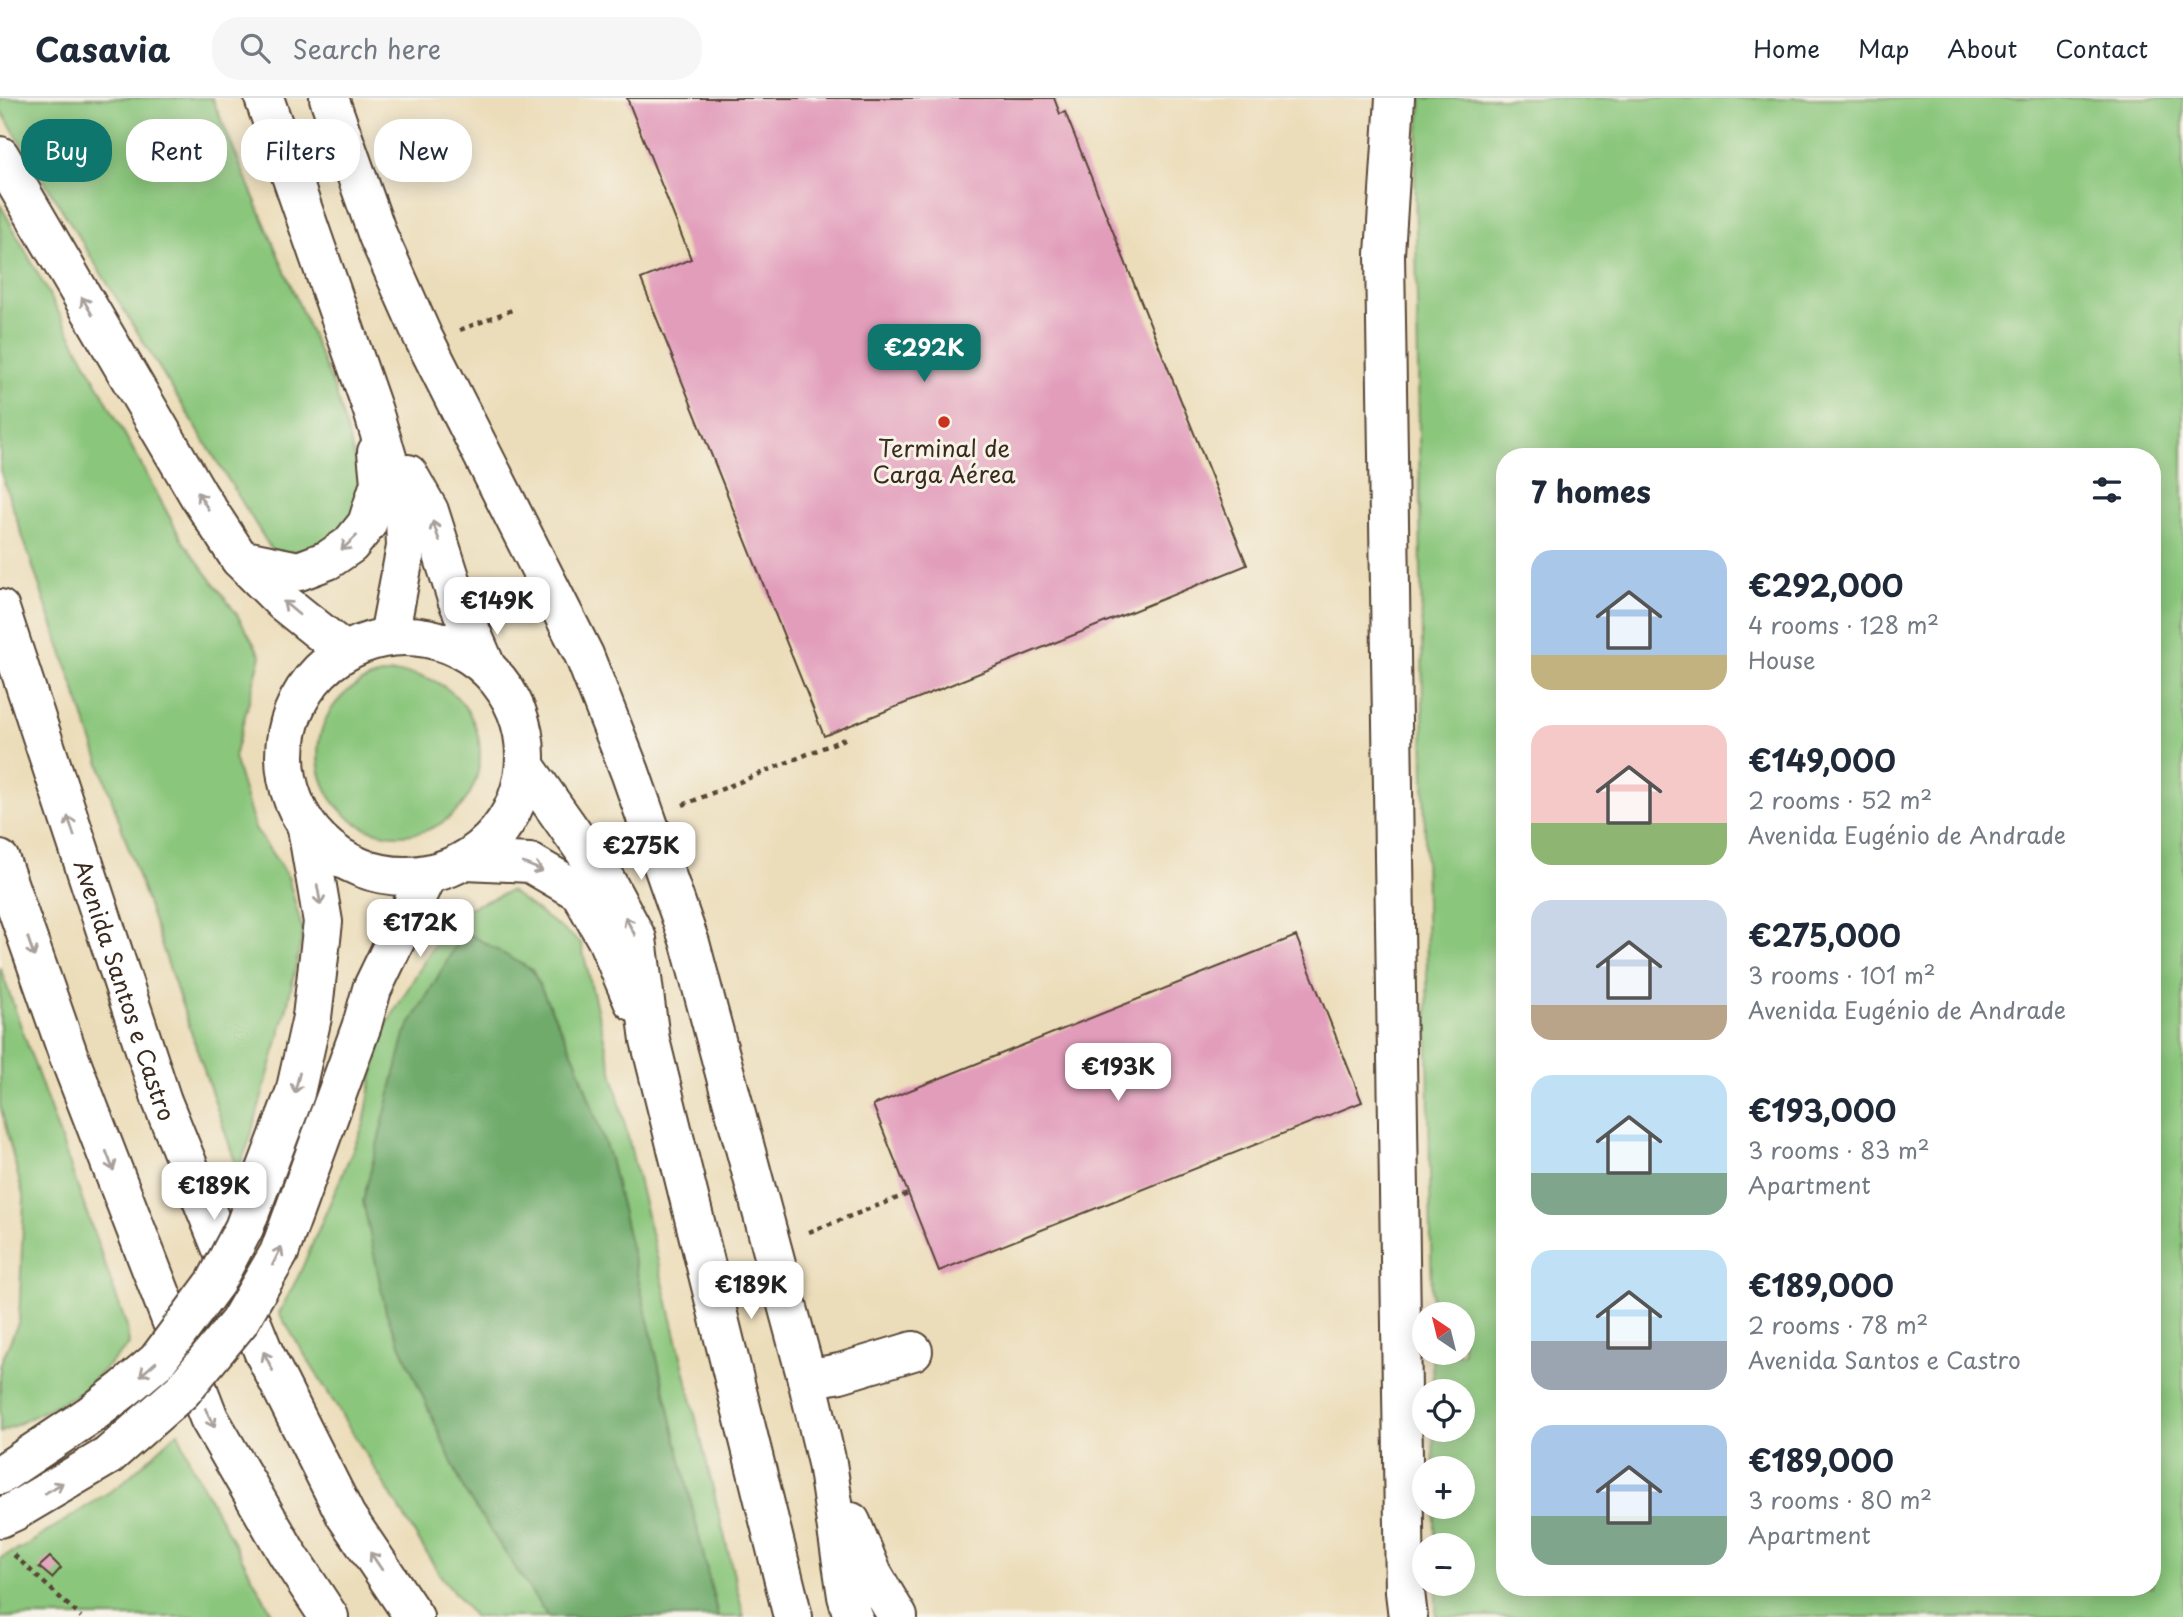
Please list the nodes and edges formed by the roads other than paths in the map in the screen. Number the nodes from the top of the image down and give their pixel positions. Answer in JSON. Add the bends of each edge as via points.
{"nodes":[{"id":1,"x":264,"y":98,"type":"edge"},
{"id":2,"x":329,"y":98,"type":"edge"},
{"id":3,"x":1395,"y":98,"type":"edge"},
{"id":4,"x":0,"y":156,"type":"edge"},
{"id":5,"x":373,"y":411,"type":"junction"},
{"id":6,"x":240,"y":559,"type":"junction"},
{"id":7,"x":0,"y":609,"type":"edge"},
{"id":8,"x":389,"y":636,"type":"junction"},
{"id":9,"x":344,"y":651,"type":"junction"},
{"id":10,"x":485,"y":664,"type":"junction"},
{"id":11,"x":525,"y":766,"type":"junction"},
{"id":12,"x":307,"y":828,"type":"junction"},
{"id":13,"x":0,"y":860,"type":"edge"},
{"id":14,"x":466,"y":860,"type":"junction"},
{"id":15,"x":427,"y":875,"type":"junction"},
{"id":16,"x":650,"y":1041,"type":"junction"},
{"id":17,"x":913,"y":1351,"type":"dead end"},
{"id":18,"x":807,"y":1379,"type":"junction"},
{"id":19,"x":827,"y":1463,"type":"junction"},
{"id":20,"x":0,"y":1475,"type":"edge"},
{"id":21,"x":5,"y":1535,"type":"edge"},
{"id":22,"x":329,"y":1617,"type":"edge"},
{"id":23,"x":414,"y":1617,"type":"edge"},
{"id":24,"x":793,"y":1617,"type":"edge"},
{"id":25,"x":853,"y":1617,"type":"edge"},
{"id":26,"x":898,"y":1617,"type":"edge"},
{"id":27,"x":1408,"y":1617,"type":"edge"}],
"edges":[{"from":1,"to":5,"type":"street"},
{"from":2,"to":18,"type":"street","via":[[400,286],[584,655],[630,772],[690,943]]},
{"from":3,"to":27,"type":"street","via":[[1385,254]]},
{"from":6,"to":4,"type":"street","one_way":true},
{"from":5,"to":6,"type":"street","one_way":true,"via":[[380,483],[367,524],[350,545],[299,571]]},
{"from":5,"to":8,"type":"street","via":[[405,517],[406,547]]},
{"from":10,"to":5,"type":"street","one_way":true,"via":[[457,599],[429,511]]},
{"from":9,"to":6,"type":"street","one_way":true,"via":[[283,602]]},
{"from":23,"to":7,"type":"street","name":"Avenida Santos e Castro","one_way":true,"via":[[346,1516],[264,1353],[163,1101]]},
{"from":8,"to":9,"type":"street"},
{"from":8,"to":10,"type":"street","via":[[423,636],[456,646]]},
{"from":9,"to":12,"type":"street","via":[[304,690],[288,723],[284,759],[290,795]]},
{"from":10,"to":11,"type":"street","via":[[509,693],[523,729]]},
{"from":11,"to":14,"type":"street","via":[[516,803],[495,835]]},
{"from":16,"to":11,"type":"street","one_way":true,"via":[[637,939],[606,881]]},
{"from":12,"to":15,"type":"street","via":[[331,852],[360,868],[393,876]]},
{"from":12,"to":20,"type":"street","one_way":true,"bridge":true,"via":[[323,922],[312,1017],[295,1093],[244,1228],[215,1283],[157,1361],[90,1415]]},
{"from":13,"to":22,"type":"street","one_way":true,"via":[[68,1054],[209,1418]]},
{"from":14,"to":15,"type":"street"},
{"from":14,"to":16,"type":"street","one_way":true,"via":[[530,863],[580,892],[607,940]]},
{"from":21,"to":15,"type":"street","one_way":true,"bridge":true,"via":[[15,1511],[108,1456],[182,1391],[239,1322],[279,1253],[372,989]]},
{"from":16,"to":24,"type":"street"},
{"from":17,"to":18,"type":"street"},
{"from":18,"to":19,"type":"street"},
{"from":19,"to":25,"type":"street"},
{"from":19,"to":26,"type":"street","via":[[873,1575]]}]}
